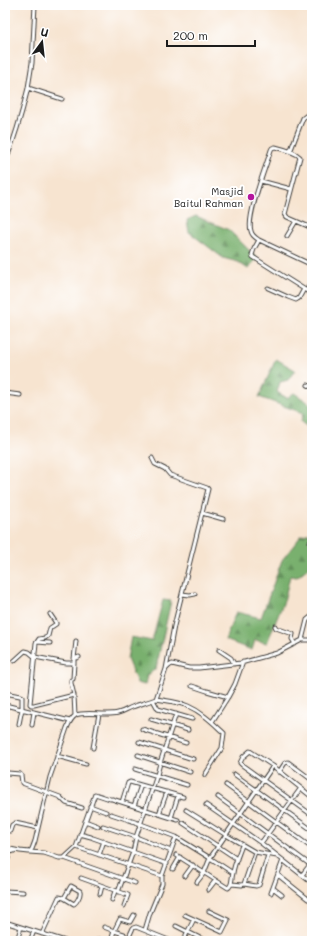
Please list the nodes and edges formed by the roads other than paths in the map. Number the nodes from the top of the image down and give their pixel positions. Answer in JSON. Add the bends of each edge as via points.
{"nodes":[{"id":1,"x":34,"y":5,"type":"edge"},
{"id":2,"x":28,"y":88,"type":"junction"},
{"id":3,"x":62,"y":99,"type":"dead end"},
{"id":4,"x":312,"y":114,"type":"edge"},
{"id":5,"x":290,"y":152,"type":"junction"},
{"id":6,"x":5,"y":163,"type":"edge"},
{"id":7,"x":261,"y":181,"type":"junction"},
{"id":8,"x":291,"y":189,"type":"junction"},
{"id":9,"x":296,"y":221,"type":"junction"},
{"id":10,"x":312,"y":228,"type":"edge"},
{"id":11,"x":287,"y":236,"type":"dead end"},
{"id":12,"x":259,"y":240,"type":"junction"},
{"id":13,"x":312,"y":255,"type":"edge"},
{"id":14,"x":308,"y":263,"type":"junction"},
{"id":15,"x":312,"y":265,"type":"edge"},
{"id":16,"x":312,"y":278,"type":"edge"},
{"id":17,"x":268,"y":288,"type":"dead end"},
{"id":18,"x":305,"y":290,"type":"junction"},
{"id":19,"x":312,"y":294,"type":"edge"},
{"id":20,"x":5,"y":393,"type":"edge"},
{"id":21,"x":20,"y":395,"type":"dead end"},
{"id":22,"x":152,"y":458,"type":"dead end"},
{"id":23,"x":202,"y":513,"type":"junction"},
{"id":24,"x":223,"y":519,"type":"dead end"},
{"id":25,"x":182,"y":594,"type":"junction"},
{"id":26,"x":195,"y":594,"type":"dead end"},
{"id":27,"x":50,"y":614,"type":"dead end"},
{"id":28,"x":312,"y":616,"type":"edge"},
{"id":29,"x":276,"y":626,"type":"dead end"},
{"id":30,"x":302,"y":640,"type":"junction"},
{"id":31,"x":312,"y":640,"type":"edge"},
{"id":32,"x":37,"y":642,"type":"junction"},
{"id":33,"x":76,"y":642,"type":"dead end"},
{"id":34,"x":50,"y":643,"type":"dead end"},
{"id":35,"x":295,"y":644,"type":"junction"},
{"id":36,"x":219,"y":650,"type":"dead end"},
{"id":37,"x":35,"y":657,"type":"junction"},
{"id":38,"x":79,"y":657,"type":"dead end"},
{"id":39,"x":74,"y":659,"type":"junction"},
{"id":40,"x":14,"y":661,"type":"dead end"},
{"id":41,"x":243,"y":662,"type":"junction"},
{"id":42,"x":74,"y":663,"type":"junction"},
{"id":43,"x":234,"y":664,"type":"junction"},
{"id":44,"x":166,"y":669,"type":"junction"},
{"id":45,"x":192,"y":686,"type":"dead end"},
{"id":46,"x":5,"y":693,"type":"edge"},
{"id":47,"x":74,"y":695,"type":"junction"},
{"id":48,"x":228,"y":697,"type":"junction"},
{"id":49,"x":155,"y":699,"type":"junction"},
{"id":50,"x":5,"y":705,"type":"edge"},
{"id":51,"x":22,"y":709,"type":"junction"},
{"id":52,"x":34,"y":712,"type":"junction"},
{"id":53,"x":99,"y":714,"type":"junction"},
{"id":54,"x":176,"y":714,"type":"junction"},
{"id":55,"x":75,"y":716,"type":"junction"},
{"id":56,"x":152,"y":719,"type":"dead end"},
{"id":57,"x":192,"y":719,"type":"dead end"},
{"id":58,"x":70,"y":721,"type":"junction"},
{"id":59,"x":212,"y":722,"type":"junction"},
{"id":60,"x":19,"y":724,"type":"dead end"},
{"id":61,"x":32,"y":725,"type":"dead end"},
{"id":62,"x":172,"y":725,"type":"junction"},
{"id":63,"x":142,"y":729,"type":"dead end"},
{"id":64,"x":188,"y":730,"type":"dead end"},
{"id":65,"x":168,"y":738,"type":"junction"},
{"id":66,"x":139,"y":742,"type":"dead end"},
{"id":67,"x":186,"y":744,"type":"dead end"},
{"id":68,"x":93,"y":748,"type":"dead end"},
{"id":69,"x":164,"y":750,"type":"junction"},
{"id":70,"x":138,"y":755,"type":"dead end"},
{"id":71,"x":57,"y":756,"type":"junction"},
{"id":72,"x":193,"y":759,"type":"dead end"},
{"id":73,"x":160,"y":763,"type":"junction"},
{"id":74,"x":86,"y":764,"type":"dead end"},
{"id":75,"x":272,"y":766,"type":"junction"},
{"id":76,"x":136,"y":769,"type":"dead end"},
{"id":77,"x":190,"y":772,"type":"dead end"},
{"id":78,"x":279,"y":772,"type":"junction"},
{"id":79,"x":8,"y":773,"type":"dead end"},
{"id":80,"x":234,"y":774,"type":"dead end"},
{"id":81,"x":157,"y":775,"type":"junction"},
{"id":82,"x":205,"y":775,"type":"dead end"},
{"id":83,"x":263,"y":780,"type":"junction"},
{"id":84,"x":312,"y":780,"type":"edge"},
{"id":85,"x":187,"y":784,"type":"dead end"},
{"id":86,"x":141,"y":785,"type":"junction"},
{"id":87,"x":226,"y":785,"type":"dead end"},
{"id":88,"x":152,"y":788,"type":"junction"},
{"id":89,"x":301,"y":788,"type":"junction"},
{"id":90,"x":256,"y":790,"type":"junction"},
{"id":91,"x":46,"y":791,"type":"junction"},
{"id":92,"x":166,"y":792,"type":"junction"},
{"id":93,"x":178,"y":796,"type":"junction"},
{"id":94,"x":183,"y":797,"type":"dead end"},
{"id":95,"x":218,"y":797,"type":"dead end"},
{"id":96,"x":312,"y":797,"type":"edge"},
{"id":97,"x":292,"y":801,"type":"junction"},
{"id":98,"x":122,"y":802,"type":"junction"},
{"id":99,"x":249,"y":802,"type":"junction"},
{"id":100,"x":206,"y":805,"type":"dead end"},
{"id":101,"x":90,"y":806,"type":"junction"},
{"id":102,"x":134,"y":806,"type":"junction"},
{"id":103,"x":82,"y":808,"type":"dead end"},
{"id":104,"x":145,"y":810,"type":"junction"},
{"id":105,"x":186,"y":810,"type":"dead end"},
{"id":106,"x":285,"y":810,"type":"junction"},
{"id":107,"x":106,"y":812,"type":"dead end"},
{"id":108,"x":241,"y":813,"type":"junction"},
{"id":109,"x":111,"y":814,"type":"dead end"},
{"id":110,"x":159,"y":814,"type":"junction"},
{"id":111,"x":312,"y":815,"type":"edge"},
{"id":112,"x":172,"y":818,"type":"junction"},
{"id":113,"x":178,"y":820,"type":"dead end"},
{"id":114,"x":85,"y":821,"type":"junction"},
{"id":115,"x":276,"y":822,"type":"junction"},
{"id":116,"x":183,"y":823,"type":"dead end"},
{"id":117,"x":141,"y":824,"type":"junction"},
{"id":118,"x":234,"y":824,"type":"junction"},
{"id":119,"x":98,"y":826,"type":"dead end"},
{"id":120,"x":103,"y":826,"type":"dead end"},
{"id":121,"x":38,"y":828,"type":"junction"},
{"id":122,"x":5,"y":830,"type":"edge"},
{"id":123,"x":312,"y":830,"type":"edge"},
{"id":124,"x":268,"y":833,"type":"junction"},
{"id":125,"x":80,"y":834,"type":"junction"},
{"id":126,"x":226,"y":835,"type":"junction"},
{"id":127,"x":136,"y":837,"type":"junction"},
{"id":128,"x":176,"y":837,"type":"junction"},
{"id":129,"x":104,"y":841,"type":"junction"},
{"id":130,"x":261,"y":843,"type":"junction"},
{"id":131,"x":242,"y":845,"type":"junction"},
{"id":132,"x":76,"y":847,"type":"junction"},
{"id":133,"x":218,"y":847,"type":"junction"},
{"id":134,"x":5,"y":848,"type":"edge"},
{"id":135,"x":312,"y":848,"type":"edge"},
{"id":136,"x":16,"y":850,"type":"junction"},
{"id":137,"x":171,"y":851,"type":"junction"},
{"id":138,"x":29,"y":852,"type":"junction"},
{"id":139,"x":133,"y":852,"type":"junction"},
{"id":140,"x":255,"y":852,"type":"junction"},
{"id":141,"x":99,"y":855,"type":"junction"},
{"id":142,"x":176,"y":855,"type":"dead end"},
{"id":143,"x":268,"y":855,"type":"junction"},
{"id":144,"x":180,"y":857,"type":"junction"},
{"id":145,"x":278,"y":857,"type":"junction"},
{"id":146,"x":64,"y":858,"type":"junction"},
{"id":147,"x":210,"y":858,"type":"junction"},
{"id":148,"x":237,"y":859,"type":"junction"},
{"id":149,"x":283,"y":860,"type":"junction"},
{"id":150,"x":167,"y":864,"type":"junction"},
{"id":151,"x":311,"y":864,"type":"edge"},
{"id":152,"x":128,"y":865,"type":"junction"},
{"id":153,"x":192,"y":865,"type":"junction"},
{"id":154,"x":173,"y":869,"type":"dead end"},
{"id":155,"x":5,"y":870,"type":"edge"},
{"id":156,"x":204,"y":872,"type":"junction"},
{"id":157,"x":233,"y":873,"type":"junction"},
{"id":158,"x":278,"y":875,"type":"junction"},
{"id":159,"x":302,"y":875,"type":"junction"},
{"id":160,"x":162,"y":876,"type":"junction"},
{"id":161,"x":185,"y":876,"type":"dead end"},
{"id":162,"x":81,"y":878,"type":"dead end"},
{"id":163,"x":123,"y":878,"type":"junction"},
{"id":164,"x":215,"y":881,"type":"junction"},
{"id":165,"x":197,"y":882,"type":"dead end"},
{"id":166,"x":135,"y":883,"type":"dead end"},
{"id":167,"x":312,"y":883,"type":"edge"},
{"id":168,"x":232,"y":884,"type":"junction"},
{"id":169,"x":244,"y":884,"type":"junction"},
{"id":170,"x":102,"y":886,"type":"junction"},
{"id":171,"x":273,"y":888,"type":"junction"},
{"id":172,"x":208,"y":890,"type":"dead end"},
{"id":173,"x":5,"y":891,"type":"edge"},
{"id":174,"x":116,"y":891,"type":"junction"},
{"id":175,"x":22,"y":892,"type":"dead end"},
{"id":176,"x":272,"y":893,"type":"dead end"},
{"id":177,"x":100,"y":894,"type":"dead end"},
{"id":178,"x":282,"y":896,"type":"dead end"},
{"id":179,"x":64,"y":898,"type":"junction"},
{"id":180,"x":308,"y":899,"type":"dead end"},
{"id":181,"x":112,"y":900,"type":"dead end"},
{"id":182,"x":124,"y":906,"type":"dead end"},
{"id":183,"x":209,"y":911,"type":"dead end"},
{"id":184,"x":134,"y":914,"type":"dead end"},
{"id":185,"x":185,"y":915,"type":"dead end"},
{"id":186,"x":194,"y":919,"type":"junction"},
{"id":187,"x":5,"y":922,"type":"edge"},
{"id":188,"x":176,"y":926,"type":"dead end"},
{"id":189,"x":21,"y":927,"type":"junction"},
{"id":190,"x":104,"y":927,"type":"dead end"},
{"id":191,"x":145,"y":930,"type":"junction"},
{"id":192,"x":34,"y":931,"type":"junction"},
{"id":193,"x":114,"y":931,"type":"junction"},
{"id":194,"x":188,"y":932,"type":"junction"},
{"id":195,"x":42,"y":934,"type":"junction"},
{"id":196,"x":124,"y":934,"type":"dead end"},
{"id":197,"x":129,"y":940,"type":"edge"},
{"id":198,"x":18,"y":941,"type":"edge"},
{"id":199,"x":30,"y":941,"type":"edge"},
{"id":200,"x":65,"y":941,"type":"edge"},
{"id":201,"x":96,"y":941,"type":"edge"},
{"id":202,"x":104,"y":941,"type":"edge"},
{"id":203,"x":110,"y":941,"type":"edge"},
{"id":204,"x":172,"y":941,"type":"edge"},
{"id":205,"x":183,"y":941,"type":"edge"},
{"id":206,"x":206,"y":941,"type":"edge"}],
"edges":[{"from":1,"to":2,"type":"street","via":[[32,63]]},
{"from":2,"to":3,"type":"street"},
{"from":2,"to":6,"type":"street","via":[[12,148]]},
{"from":4,"to":5,"type":"street","via":[[303,118]]},
{"from":5,"to":7,"type":"street","via":[[272,148]]},
{"from":5,"to":8,"type":"street","via":[[300,159]]},
{"from":7,"to":8,"type":"street"},
{"from":7,"to":12,"type":"street","via":[[250,225],[251,232]]},
{"from":8,"to":9,"type":"street","via":[[285,214]]},
{"from":9,"to":10,"type":"street"},
{"from":9,"to":11,"type":"street"},
{"from":12,"to":14,"type":"street"},
{"from":12,"to":18,"type":"street","via":[[253,257]]},
{"from":13,"to":14,"type":"street"},
{"from":14,"to":15,"type":"street"},
{"from":16,"to":18,"type":"street"},
{"from":17,"to":18,"type":"street","via":[[296,300]]},
{"from":18,"to":19,"type":"street"},
{"from":20,"to":21,"type":"street"},
{"from":22,"to":23,"type":"street","via":[[155,464],[170,475],[207,488]]},
{"from":23,"to":24,"type":"street"},
{"from":23,"to":25,"type":"street"},
{"from":25,"to":26,"type":"street"},
{"from":25,"to":44,"type":"street"},
{"from":27,"to":32,"type":"street","via":[[56,624],[50,628],[48,636]]},
{"from":28,"to":30,"type":"street","via":[[307,620]]},
{"from":29,"to":35,"type":"street","via":[[293,634]]},
{"from":30,"to":31,"type":"street"},
{"from":30,"to":35,"type":"street"},
{"from":32,"to":34,"type":"street"},
{"from":32,"to":37,"type":"street"},
{"from":33,"to":39,"type":"street"},
{"from":35,"to":41,"type":"street","via":[[277,653]]},
{"from":36,"to":43,"type":"street","via":[[231,658]]},
{"from":37,"to":40,"type":"street","via":[[25,651]]},
{"from":37,"to":42,"type":"street"},
{"from":37,"to":47,"type":"street","via":[[30,705]]},
{"from":38,"to":39,"type":"street"},
{"from":39,"to":42,"type":"street"},
{"from":41,"to":43,"type":"street"},
{"from":41,"to":48,"type":"street"},
{"from":42,"to":47,"type":"street","via":[[71,683]]},
{"from":43,"to":44,"type":"street","via":[[195,668],[172,664]]},
{"from":44,"to":49,"type":"street"},
{"from":45,"to":48,"type":"street"},
{"from":46,"to":51,"type":"street","via":[[21,697]]},
{"from":47,"to":55,"type":"street"},
{"from":48,"to":59,"type":"street"},
{"from":49,"to":53,"type":"street","via":[[118,713]]},
{"from":49,"to":54,"type":"street","via":[[158,709]]},
{"from":49,"to":59,"type":"street","via":[[189,706]]},
{"from":50,"to":51,"type":"street"},
{"from":51,"to":52,"type":"street"},
{"from":51,"to":60,"type":"street"},
{"from":52,"to":58,"type":"street"},
{"from":52,"to":61,"type":"street"},
{"from":53,"to":55,"type":"street"},
{"from":53,"to":68,"type":"street"},
{"from":54,"to":57,"type":"street"},
{"from":54,"to":62,"type":"street"},
{"from":55,"to":58,"type":"street"},
{"from":56,"to":62,"type":"street"},
{"from":58,"to":71,"type":"street"},
{"from":59,"to":82,"type":"street","via":[[224,734],[222,748]]},
{"from":62,"to":64,"type":"street"},
{"from":62,"to":65,"type":"street"},
{"from":63,"to":65,"type":"street"},
{"from":65,"to":67,"type":"street"},
{"from":65,"to":69,"type":"street"},
{"from":66,"to":69,"type":"street"},
{"from":69,"to":72,"type":"street"},
{"from":69,"to":73,"type":"street"},
{"from":70,"to":73,"type":"street"},
{"from":71,"to":74,"type":"street"},
{"from":71,"to":91,"type":"street"},
{"from":73,"to":77,"type":"street"},
{"from":73,"to":81,"type":"street"},
{"from":75,"to":78,"type":"street"},
{"from":75,"to":83,"type":"street"},
{"from":75,"to":83,"type":"street","via":[[250,750],[241,760],[242,765]]},
{"from":76,"to":81,"type":"street"},
{"from":78,"to":84,"type":"street","via":[[288,762]]},
{"from":78,"to":89,"type":"street"},
{"from":79,"to":91,"type":"street","via":[[20,774],[22,783]]},
{"from":80,"to":90,"type":"street"},
{"from":81,"to":85,"type":"street"},
{"from":81,"to":88,"type":"street"},
{"from":83,"to":90,"type":"street"},
{"from":83,"to":97,"type":"street"},
{"from":86,"to":88,"type":"street"},
{"from":86,"to":98,"type":"street","via":[[128,783]]},
{"from":86,"to":102,"type":"street"},
{"from":87,"to":99,"type":"street"},
{"from":88,"to":92,"type":"street"},
{"from":88,"to":104,"type":"street"},
{"from":89,"to":96,"type":"street"},
{"from":89,"to":97,"type":"street"},
{"from":90,"to":99,"type":"street"},
{"from":90,"to":106,"type":"street"},
{"from":91,"to":103,"type":"street"},
{"from":91,"to":121,"type":"street"},
{"from":92,"to":93,"type":"street"},
{"from":92,"to":110,"type":"street"},
{"from":93,"to":94,"type":"street"},
{"from":93,"to":112,"type":"street"},
{"from":95,"to":108,"type":"street"},
{"from":97,"to":106,"type":"street"},
{"from":97,"to":111,"type":"street"},
{"from":98,"to":101,"type":"street","via":[[95,794]]},
{"from":98,"to":102,"type":"street"},
{"from":99,"to":108,"type":"street"},
{"from":99,"to":115,"type":"street"},
{"from":100,"to":118,"type":"street"},
{"from":101,"to":107,"type":"street"},
{"from":101,"to":114,"type":"street"},
{"from":102,"to":104,"type":"street"},
{"from":104,"to":110,"type":"street"},
{"from":104,"to":117,"type":"street"},
{"from":105,"to":126,"type":"street"},
{"from":106,"to":115,"type":"street"},
{"from":106,"to":123,"type":"street"},
{"from":108,"to":118,"type":"street"},
{"from":108,"to":124,"type":"street"},
{"from":109,"to":117,"type":"street"},
{"from":110,"to":112,"type":"street"},
{"from":112,"to":113,"type":"street"},
{"from":114,"to":119,"type":"street"},
{"from":114,"to":125,"type":"street"},
{"from":115,"to":124,"type":"street"},
{"from":115,"to":135,"type":"street"},
{"from":116,"to":133,"type":"street"},
{"from":117,"to":127,"type":"street"},
{"from":117,"to":128,"type":"street"},
{"from":118,"to":126,"type":"street"},
{"from":118,"to":130,"type":"street"},
{"from":120,"to":127,"type":"street"},
{"from":121,"to":122,"type":"street","via":[[14,823],[10,830]]},
{"from":121,"to":138,"type":"street"},
{"from":124,"to":130,"type":"street"},
{"from":124,"to":151,"type":"street"},
{"from":125,"to":129,"type":"street"},
{"from":125,"to":132,"type":"street"},
{"from":126,"to":131,"type":"street"},
{"from":126,"to":133,"type":"street"},
{"from":127,"to":137,"type":"street"},
{"from":127,"to":139,"type":"street"},
{"from":128,"to":137,"type":"street"},
{"from":128,"to":147,"type":"street"},
{"from":129,"to":139,"type":"street"},
{"from":129,"to":141,"type":"street"},
{"from":130,"to":145,"type":"street"},
{"from":131,"to":140,"type":"street"},
{"from":131,"to":148,"type":"street"},
{"from":132,"to":141,"type":"street"},
{"from":132,"to":146,"type":"street"},
{"from":133,"to":147,"type":"street"},
{"from":133,"to":148,"type":"street"},
{"from":134,"to":136,"type":"street"},
{"from":136,"to":138,"type":"street"},
{"from":136,"to":155,"type":"street","via":[[9,854]]},
{"from":137,"to":150,"type":"street"},
{"from":138,"to":146,"type":"street"},
{"from":139,"to":150,"type":"street"},
{"from":139,"to":152,"type":"street"},
{"from":140,"to":143,"type":"street"},
{"from":140,"to":169,"type":"street"},
{"from":141,"to":152,"type":"street"},
{"from":142,"to":144,"type":"street"},
{"from":143,"to":145,"type":"street"},
{"from":143,"to":169,"type":"street","via":[[258,885]]},
{"from":144,"to":153,"type":"street"},
{"from":144,"to":154,"type":"street"},
{"from":145,"to":149,"type":"street"},
{"from":146,"to":163,"type":"street"},
{"from":147,"to":156,"type":"street"},
{"from":147,"to":157,"type":"street"},
{"from":148,"to":157,"type":"street"},
{"from":149,"to":158,"type":"street"},
{"from":149,"to":159,"type":"street"},
{"from":150,"to":160,"type":"street"},
{"from":151,"to":159,"type":"street"},
{"from":152,"to":160,"type":"street"},
{"from":152,"to":163,"type":"street"},
{"from":153,"to":156,"type":"street"},
{"from":153,"to":161,"type":"street"},
{"from":156,"to":164,"type":"street"},
{"from":156,"to":165,"type":"street"},
{"from":157,"to":168,"type":"street"},
{"from":158,"to":171,"type":"street"},
{"from":158,"to":180,"type":"street"},
{"from":159,"to":167,"type":"street"},
{"from":160,"to":191,"type":"street","via":[[162,884]]},
{"from":162,"to":170,"type":"street"},
{"from":163,"to":166,"type":"street"},
{"from":163,"to":174,"type":"street"},
{"from":164,"to":168,"type":"street","via":[[227,888]]},
{"from":164,"to":172,"type":"street"},
{"from":168,"to":169,"type":"street"},
{"from":170,"to":174,"type":"street"},
{"from":170,"to":177,"type":"street"},
{"from":171,"to":176,"type":"street"},
{"from":171,"to":178,"type":"street"},
{"from":173,"to":175,"type":"street"},
{"from":174,"to":181,"type":"street"},
{"from":174,"to":182,"type":"street","via":[[128,895]]},
{"from":179,"to":179,"type":"street","via":[[76,903],[80,891],[71,886]]},
{"from":179,"to":195,"type":"street","via":[[58,898]]},
{"from":183,"to":186,"type":"street","via":[[228,920],[222,932]]},
{"from":184,"to":193,"type":"street","via":[[130,922],[120,919]]},
{"from":185,"to":186,"type":"street"},
{"from":186,"to":194,"type":"street"},
{"from":187,"to":189,"type":"street"},
{"from":188,"to":194,"type":"street"},
{"from":189,"to":192,"type":"street"},
{"from":189,"to":198,"type":"street"},
{"from":190,"to":193,"type":"street"},
{"from":191,"to":197,"type":"street","via":[[134,927]]},
{"from":191,"to":204,"type":"street"},
{"from":192,"to":195,"type":"street"},
{"from":192,"to":199,"type":"street"},
{"from":193,"to":196,"type":"street"},
{"from":193,"to":203,"type":"street"},
{"from":194,"to":205,"type":"street"},
{"from":194,"to":206,"type":"street"},
{"from":195,"to":200,"type":"street"},
{"from":201,"to":202,"type":"street"}]}
